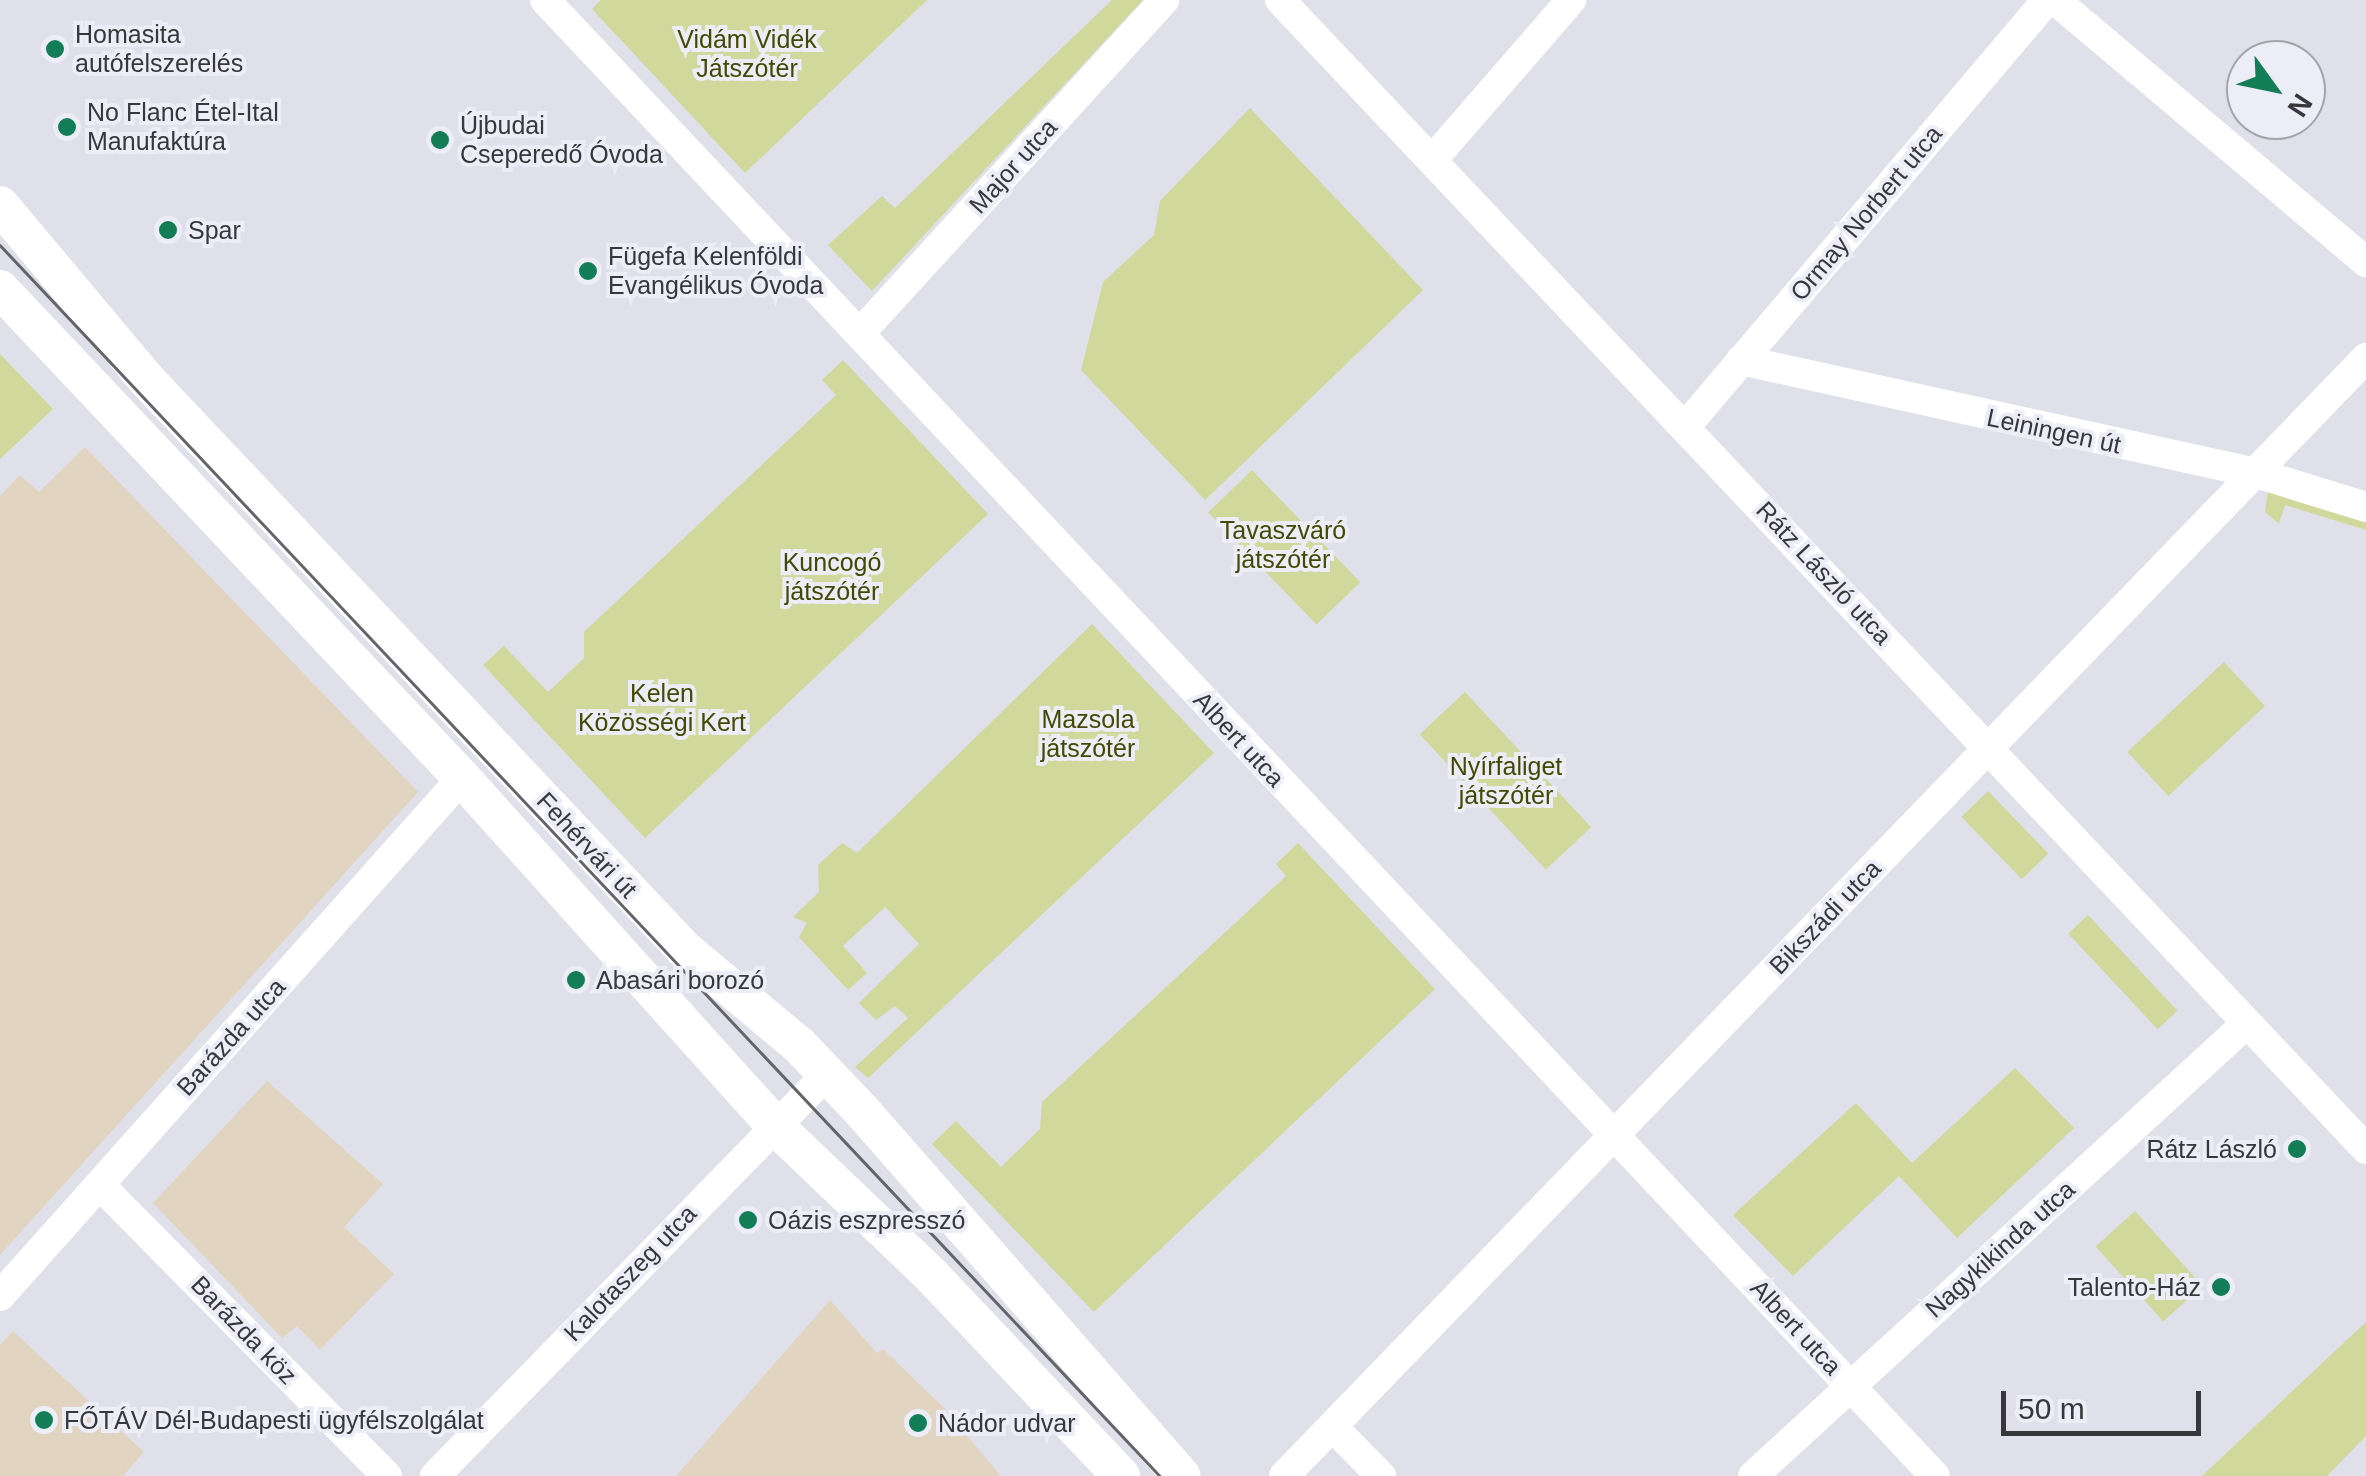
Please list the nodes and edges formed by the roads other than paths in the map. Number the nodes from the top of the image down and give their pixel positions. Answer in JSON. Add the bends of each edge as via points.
{"nodes":[{"id":1,"x":545,"y":0,"type":"edge"},
{"id":2,"x":1164,"y":0,"type":"edge"},
{"id":3,"x":1280,"y":0,"type":"edge"},
{"id":4,"x":1571,"y":0,"type":"edge"},
{"id":5,"x":2047,"y":0,"type":"edge"},
{"id":6,"x":2055,"y":0,"type":"edge"},
{"id":7,"x":1433,"y":159,"type":"junction"},
{"id":8,"x":0,"y":206,"type":"edge"},
{"id":9,"x":2366,"y":262,"type":"edge"},
{"id":10,"x":0,"y":289,"type":"edge"},
{"id":11,"x":862,"y":331,"type":"junction"},
{"id":12,"x":2366,"y":358,"type":"edge"},
{"id":13,"x":1740,"y":360,"type":"junction"},
{"id":14,"x":1686,"y":426,"type":"junction"},
{"id":15,"x":2256,"y":474,"type":"junction"},
{"id":16,"x":2366,"y":506,"type":"edge"},
{"id":17,"x":1990,"y":749,"type":"junction"},
{"id":18,"x":462,"y":778,"type":"junction"},
{"id":19,"x":2247,"y":1022,"type":"junction"},
{"id":20,"x":828,"y":1074,"type":"junction"},
{"id":21,"x":773,"y":1124,"type":"junction"},
{"id":22,"x":1614,"y":1133,"type":"junction"},
{"id":23,"x":2366,"y":1148,"type":"edge"},
{"id":24,"x":100,"y":1184,"type":"junction"},
{"id":25,"x":0,"y":1296,"type":"edge"},
{"id":26,"x":1850,"y":1386,"type":"junction"},
{"id":27,"x":1333,"y":1426,"type":"junction"},
{"id":28,"x":387,"y":1476,"type":"edge"},
{"id":29,"x":435,"y":1476,"type":"edge"},
{"id":30,"x":1121,"y":1476,"type":"edge"},
{"id":31,"x":1181,"y":1476,"type":"edge"},
{"id":32,"x":1284,"y":1476,"type":"edge"},
{"id":33,"x":1381,"y":1476,"type":"edge"},
{"id":34,"x":1753,"y":1476,"type":"edge"},
{"id":35,"x":1935,"y":1476,"type":"edge"}],
"edges":[{"from":1,"to":11,"type":"street","name":"Albert utca"},
{"from":2,"to":11,"type":"street","name":"Major utca"},
{"from":3,"to":7,"type":"street","name":"Rátz László utca"},
{"from":4,"to":7,"type":"street"},
{"from":5,"to":13,"type":"street","name":"Ormay Norbert utca"},
{"from":6,"to":9,"type":"street"},
{"from":7,"to":14,"type":"street","name":"Rátz László utca"},
{"from":8,"to":20,"type":"street","name":"Fehérvári út","via":[[145,378],[684,948]]},
{"from":10,"to":18,"type":"street","name":"Fehérvári út"},
{"from":11,"to":22,"type":"street","name":"Albert utca"},
{"from":12,"to":15,"type":"street","name":"Bikszádi utca"},
{"from":13,"to":14,"type":"street","name":"Ormay Norbert utca"},
{"from":13,"to":15,"type":"street","name":"Leiningen út"},
{"from":14,"to":17,"type":"street","name":"Rátz László utca"},
{"from":15,"to":16,"type":"street","name":"Leiningen út"},
{"from":15,"to":17,"type":"street","name":"Bikszádi utca"},
{"from":17,"to":19,"type":"street","name":"Rátz László utca"},
{"from":17,"to":22,"type":"street","name":"Bikszádi utca"},
{"from":18,"to":21,"type":"street","name":"Fehérvári út"},
{"from":18,"to":24,"type":"street","name":"Barázda utca"},
{"from":19,"to":23,"type":"street","name":"Rátz László utca"},
{"from":19,"to":26,"type":"street","name":"Nagykikinda utca"},
{"from":20,"to":21,"type":"street","name":"Kalotaszeg utca"},
{"from":20,"to":31,"type":"street","name":"Fehérvári út"},
{"from":21,"to":29,"type":"street","name":"Kalotaszeg utca"},
{"from":21,"to":30,"type":"street","name":"Fehérvári út","via":[[931,1274]]},
{"from":22,"to":26,"type":"street","name":"Albert utca"},
{"from":22,"to":27,"type":"street","name":"Bikszádi utca"},
{"from":24,"to":25,"type":"street","name":"Barázda utca"},
{"from":24,"to":28,"type":"street","name":"Barázda köz"},
{"from":26,"to":34,"type":"street","name":"Nagykikinda utca"},
{"from":26,"to":35,"type":"street","name":"Albert utca"},
{"from":27,"to":32,"type":"street","name":"Bikszádi utca"},
{"from":27,"to":33,"type":"street"}]}
